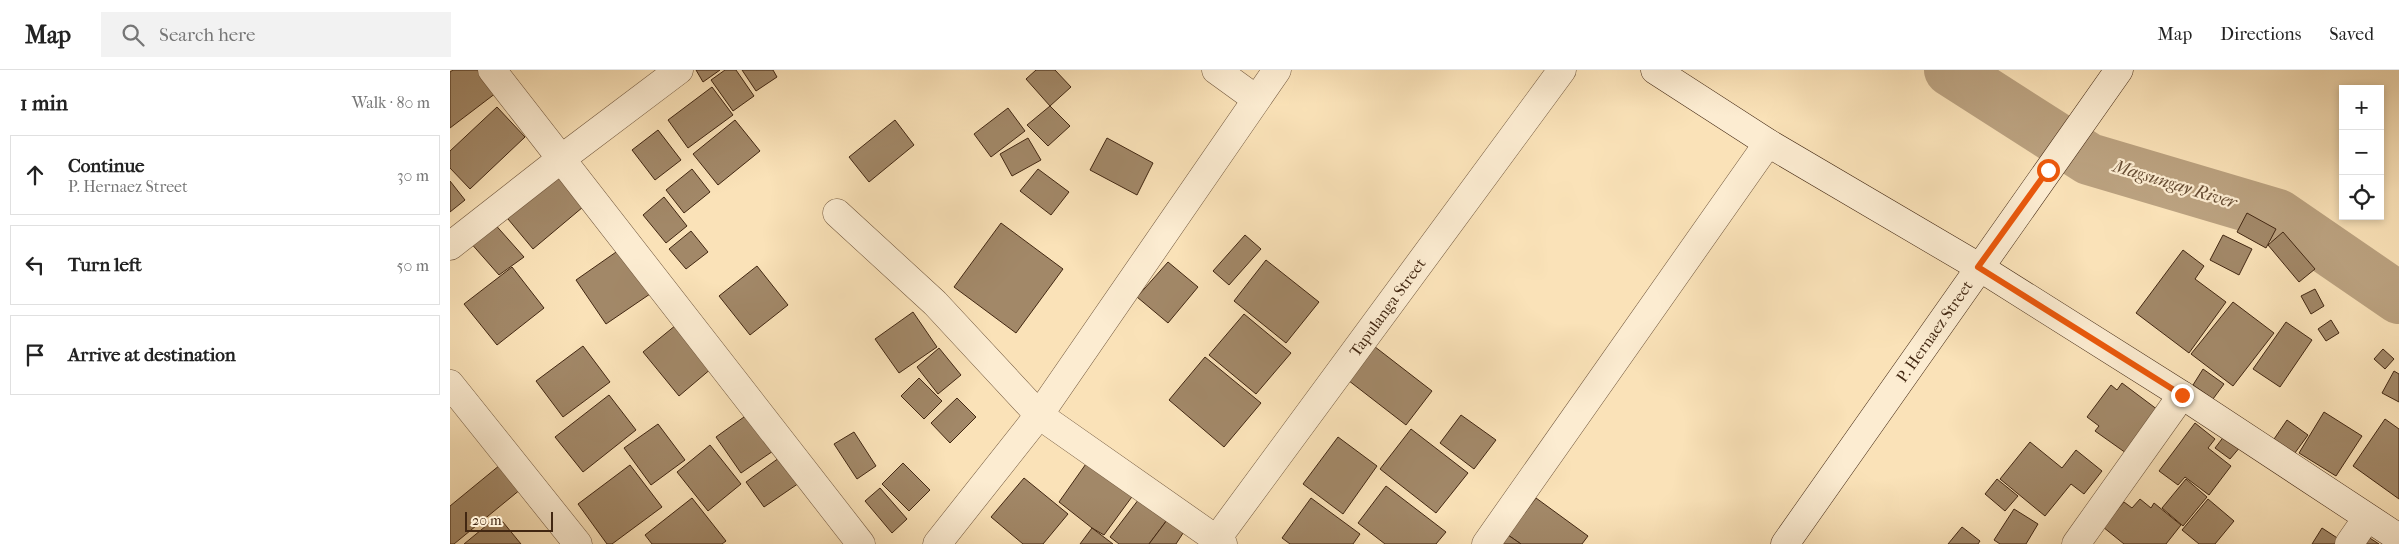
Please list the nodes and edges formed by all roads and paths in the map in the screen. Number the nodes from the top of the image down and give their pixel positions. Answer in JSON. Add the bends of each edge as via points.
{"nodes":[{"id":1,"x":492,"y":70,"type":"edge"},
{"id":2,"x":679,"y":70,"type":"edge"},
{"id":3,"x":1216,"y":70,"type":"edge"},
{"id":4,"x":1277,"y":70,"type":"edge"},
{"id":5,"x":1562,"y":70,"type":"edge"},
{"id":6,"x":1655,"y":70,"type":"edge"},
{"id":7,"x":2119,"y":70,"type":"edge"},
{"id":8,"x":1256,"y":99,"type":"junction"},
{"id":9,"x":1768,"y":143,"type":"junction"},
{"id":10,"x":561,"y":159,"type":"junction"},
{"id":11,"x":836,"y":213,"type":"dead end"},
{"id":12,"x":450,"y":246,"type":"edge"},
{"id":13,"x":1978,"y":267,"type":"junction"},
{"id":14,"x":450,"y":384,"type":"edge"},
{"id":15,"x":2182,"y":395,"type":"junction"},
{"id":16,"x":1039,"y":415,"type":"junction"},
{"id":17,"x":2366,"y":518,"type":"junction"},
{"id":18,"x":2399,"y":538,"type":"edge"},
{"id":19,"x":1217,"y":542,"type":"edge"},
{"id":20,"x":578,"y":544,"type":"edge"},
{"id":21,"x":860,"y":544,"type":"edge"},
{"id":22,"x":937,"y":544,"type":"edge"},
{"id":23,"x":1486,"y":544,"type":"edge"},
{"id":24,"x":1785,"y":544,"type":"edge"},
{"id":25,"x":2076,"y":544,"type":"edge"},
{"id":26,"x":2349,"y":544,"type":"edge"}],
"edges":[{"from":1,"to":10,"type":"street"},
{"from":2,"to":10,"type":"street"},
{"from":3,"to":8,"type":"street"},
{"from":4,"to":8,"type":"street"},
{"from":5,"to":19,"type":"street","name":"Tapulanga Street"},
{"from":6,"to":9,"type":"street"},
{"from":7,"to":13,"type":"street","name":"P. Hernaez Street"},
{"from":8,"to":16,"type":"street"},
{"from":9,"to":13,"type":"street"},
{"from":9,"to":23,"type":"street"},
{"from":10,"to":12,"type":"street"},
{"from":10,"to":21,"type":"street"},
{"from":11,"to":16,"type":"street","via":[[936,304]]},
{"from":13,"to":15,"type":"street"},
{"from":13,"to":24,"type":"street","name":"P. Hernaez Street"},
{"from":14,"to":20,"type":"street"},
{"from":15,"to":17,"type":"street"},
{"from":15,"to":25,"type":"street"},
{"from":16,"to":19,"type":"street"},
{"from":16,"to":22,"type":"street"},
{"from":17,"to":18,"type":"street"},
{"from":17,"to":26,"type":"street"}]}
